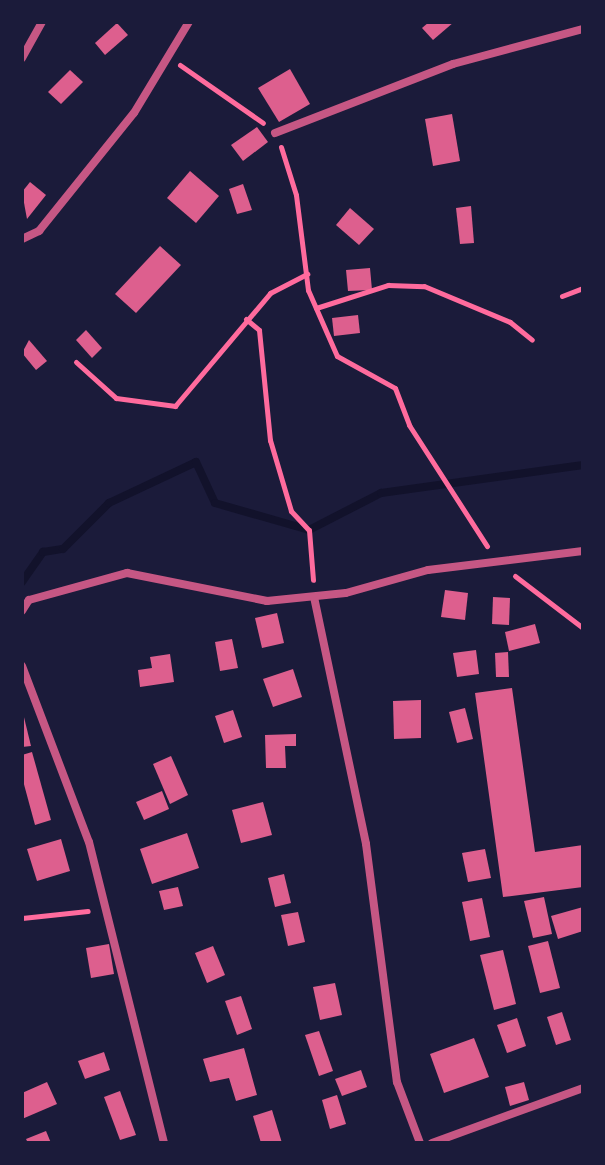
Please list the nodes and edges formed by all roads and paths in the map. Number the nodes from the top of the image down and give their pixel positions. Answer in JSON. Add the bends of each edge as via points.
{"nodes":[{"id":1,"x":42,"y":22,"type":"edge"},
{"id":2,"x":189,"y":22,"type":"edge"},
{"id":3,"x":583,"y":29,"type":"edge"},
{"id":4,"x":22,"y":58,"type":"edge"},
{"id":5,"x":172,"y":60,"type":"junction"},
{"id":6,"x":275,"y":133,"type":"junction"},
{"id":7,"x":22,"y":239,"type":"edge"},
{"id":8,"x":307,"y":274,"type":"junction"},
{"id":9,"x":583,"y":288,"type":"edge"},
{"id":10,"x":562,"y":296,"type":"dead end"},
{"id":11,"x":316,"y":308,"type":"junction"},
{"id":12,"x":246,"y":319,"type":"junction"},
{"id":13,"x":532,"y":340,"type":"dead end"},
{"id":14,"x":76,"y":362,"type":"dead end"},
{"id":15,"x":465,"y":502,"type":"dead end"},
{"id":16,"x":583,"y":551,"type":"edge"},
{"id":17,"x":314,"y":597,"type":"junction"},
{"id":18,"x":22,"y":611,"type":"edge"},
{"id":19,"x":22,"y":666,"type":"edge"},
{"id":20,"x":108,"y":907,"type":"junction"},
{"id":21,"x":22,"y":918,"type":"edge"},
{"id":22,"x":583,"y":1088,"type":"edge"},
{"id":23,"x":164,"y":1143,"type":"edge"},
{"id":24,"x":420,"y":1143,"type":"edge"},
{"id":25,"x":432,"y":1143,"type":"edge"}],
"edges":[{"from":1,"to":4,"type":"street"},
{"from":2,"to":5,"type":"street"},
{"from":3,"to":6,"type":"street","via":[[453,64]]},
{"from":5,"to":6,"type":"path"},
{"from":5,"to":7,"type":"street","via":[[58,209]]},
{"from":6,"to":8,"type":"path","via":[[296,195]]},
{"from":8,"to":11,"type":"path"},
{"from":8,"to":12,"type":"path","via":[[270,293]]},
{"from":9,"to":10,"type":"path"},
{"from":11,"to":13,"type":"path","via":[[388,285],[424,286],[510,322]]},
{"from":11,"to":15,"type":"path","via":[[337,356],[395,388],[409,425]]},
{"from":12,"to":14,"type":"path","via":[[175,406],[116,398]]},
{"from":12,"to":17,"type":"path","via":[[259,330],[274,454],[291,511],[309,530]]},
{"from":16,"to":17,"type":"street","via":[[428,570]]},
{"from":17,"to":18,"type":"street","via":[[267,601],[127,573],[29,600]]},
{"from":17,"to":24,"type":"street","via":[[366,844],[397,1082]]},
{"from":19,"to":20,"type":"street"},
{"from":20,"to":21,"type":"path"},
{"from":20,"to":23,"type":"street"},
{"from":22,"to":25,"type":"street"}]}
